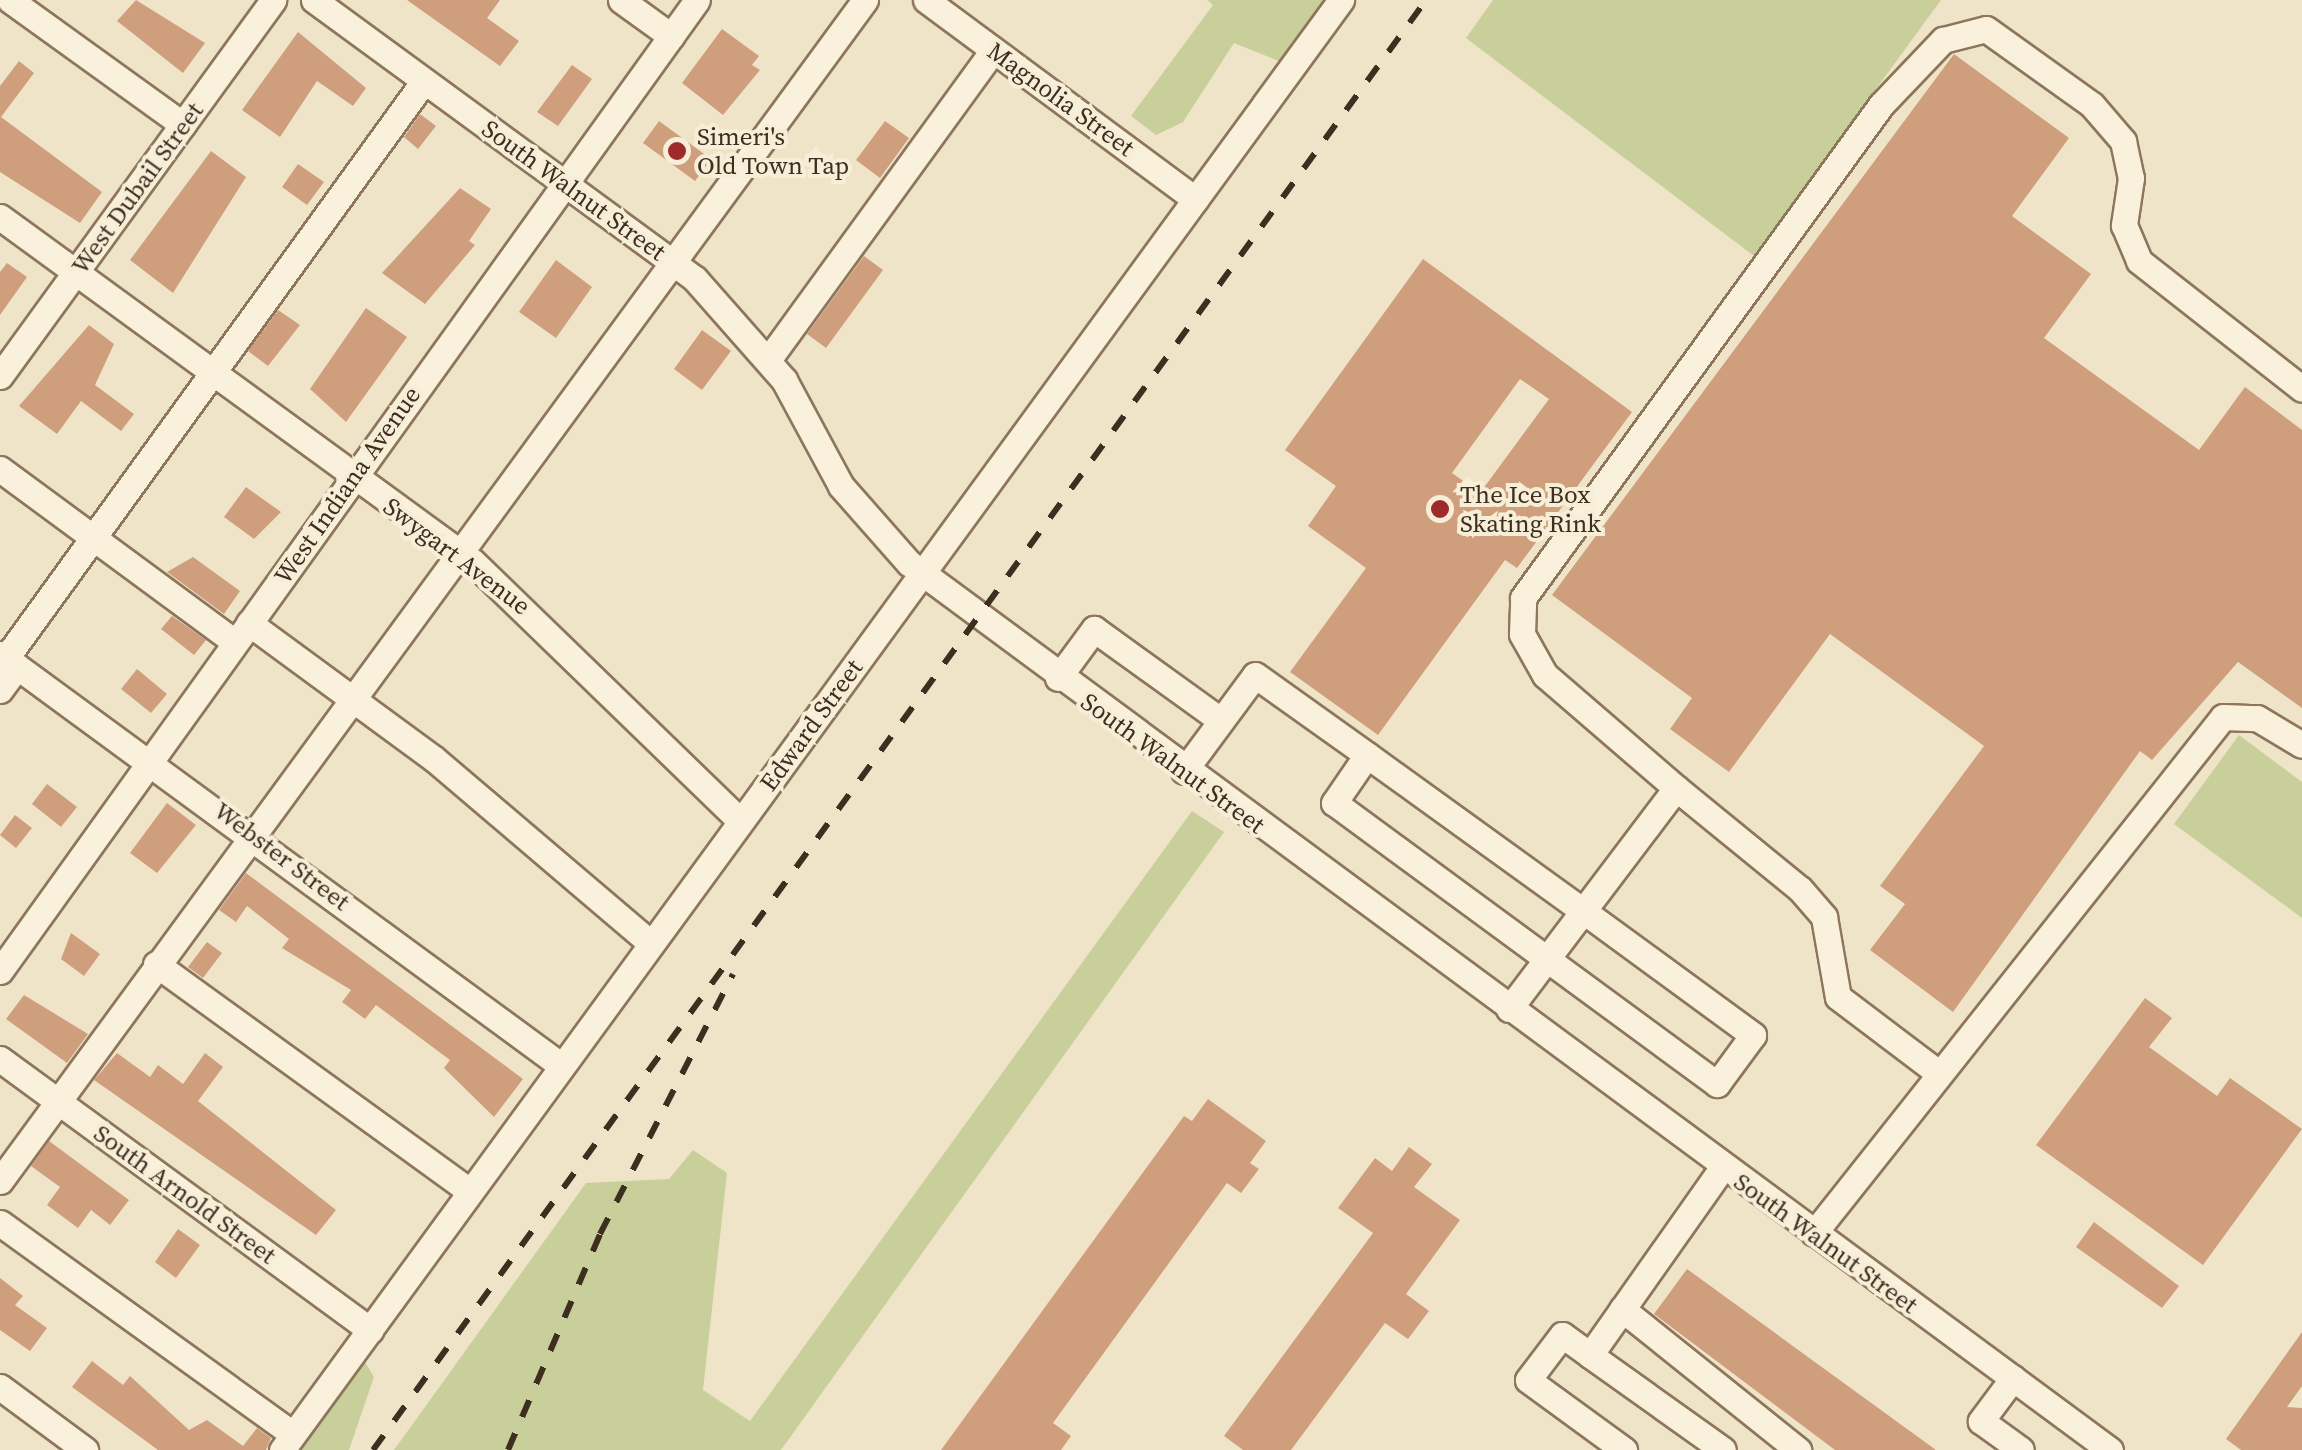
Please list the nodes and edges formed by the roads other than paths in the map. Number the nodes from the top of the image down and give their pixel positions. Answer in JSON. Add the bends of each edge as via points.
{"nodes":[{"id":1,"x":10,"y":0,"type":"edge"},
{"id":2,"x":273,"y":0,"type":"edge"},
{"id":3,"x":314,"y":0,"type":"edge"},
{"id":4,"x":621,"y":0,"type":"edge"},
{"id":5,"x":697,"y":0,"type":"edge"},
{"id":6,"x":865,"y":0,"type":"edge"},
{"id":7,"x":926,"y":0,"type":"edge"},
{"id":8,"x":1341,"y":0,"type":"edge"},
{"id":9,"x":671,"y":36,"type":"junction"},
{"id":10,"x":993,"y":50,"type":"junction"},
{"id":11,"x":424,"y":81,"type":"junction"},
{"id":12,"x":183,"y":125,"type":"junction"},
{"id":13,"x":564,"y":183,"type":"junction"},
{"id":14,"x":1195,"y":199,"type":"junction"},
{"id":15,"x":0,"y":217,"type":"edge"},
{"id":16,"x":672,"y":263,"type":"junction"},
{"id":17,"x":75,"y":272,"type":"junction"},
{"id":18,"x":768,"y":360,"type":"junction"},
{"id":19,"x":214,"y":373,"type":"junction"},
{"id":20,"x":0,"y":376,"type":"edge"},
{"id":21,"x":2302,"y":390,"type":"edge"},
{"id":22,"x":0,"y":469,"type":"edge"},
{"id":23,"x":352,"y":477,"type":"junction"},
{"id":24,"x":93,"y":537,"type":"junction"},
{"id":25,"x":459,"y":552,"type":"junction"},
{"id":26,"x":923,"y":573,"type":"junction"},
{"id":27,"x":242,"y":633,"type":"junction"},
{"id":28,"x":8,"y":660,"type":"edge"},
{"id":29,"x":1058,"y":678,"type":"junction"},
{"id":30,"x":0,"y":690,"type":"edge"},
{"id":31,"x":352,"y":699,"type":"junction"},
{"id":32,"x":1220,"y":720,"type":"junction"},
{"id":33,"x":2302,"y":745,"type":"edge"},
{"id":34,"x":1368,"y":756,"type":"junction"},
{"id":35,"x":151,"y":762,"type":"junction"},
{"id":36,"x":1184,"y":771,"type":"junction"},
{"id":37,"x":1676,"y":788,"type":"junction"},
{"id":38,"x":740,"y":820,"type":"junction"},
{"id":39,"x":253,"y":833,"type":"junction"},
{"id":40,"x":1582,"y":910,"type":"junction"},
{"id":41,"x":649,"y":942,"type":"junction"},
{"id":42,"x":1546,"y":958,"type":"junction"},
{"id":43,"x":156,"y":964,"type":"junction"},
{"id":44,"x":0,"y":971,"type":"edge"},
{"id":45,"x":1509,"y":1009,"type":"junction"},
{"id":46,"x":0,"y":1059,"type":"edge"},
{"id":47,"x":559,"y":1064,"type":"junction"},
{"id":48,"x":1938,"y":1072,"type":"junction"},
{"id":49,"x":58,"y":1100,"type":"junction"},
{"id":50,"x":1722,"y":1168,"type":"junction"},
{"id":51,"x":0,"y":1181,"type":"edge"},
{"id":52,"x":468,"y":1190,"type":"junction"},
{"id":53,"x":0,"y":1223,"type":"edge"},
{"id":54,"x":1814,"y":1233,"type":"junction"},
{"id":55,"x":1622,"y":1309,"type":"junction"},
{"id":56,"x":370,"y":1330,"type":"junction"},
{"id":57,"x":1590,"y":1354,"type":"junction"},
{"id":58,"x":2012,"y":1378,"type":"junction"},
{"id":59,"x":0,"y":1388,"type":"edge"},
{"id":60,"x":288,"y":1442,"type":"edge"},
{"id":61,"x":85,"y":1450,"type":"edge"},
{"id":62,"x":1624,"y":1450,"type":"edge"},
{"id":63,"x":1723,"y":1450,"type":"edge"},
{"id":64,"x":1798,"y":1450,"type":"edge"},
{"id":65,"x":2021,"y":1450,"type":"edge"},
{"id":66,"x":2110,"y":1450,"type":"edge"}],
"edges":[{"from":1,"to":12,"type":"street"},
{"from":2,"to":12,"type":"street","name":"West Dubail Street"},
{"from":3,"to":11,"type":"street","name":"South Walnut Street"},
{"from":4,"to":9,"type":"street"},
{"from":5,"to":9,"type":"street","name":"West Indiana Avenue"},
{"from":6,"to":16,"type":"street"},
{"from":7,"to":10,"type":"street","name":"Magnolia Street"},
{"from":8,"to":14,"type":"street","name":"Edward Street"},
{"from":9,"to":13,"type":"street","name":"West Indiana Avenue"},
{"from":10,"to":14,"type":"street","name":"Magnolia Street"},
{"from":10,"to":18,"type":"street"},
{"from":11,"to":13,"type":"street","name":"South Walnut Street"},
{"from":11,"to":19,"type":"street"},
{"from":12,"to":17,"type":"street","name":"West Dubail Street"},
{"from":13,"to":16,"type":"street","name":"South Walnut Street"},
{"from":13,"to":23,"type":"street","name":"West Indiana Avenue"},
{"from":14,"to":26,"type":"street","name":"Edward Street"},
{"from":15,"to":17,"type":"street","name":"Swygart Avenue"},
{"from":16,"to":18,"type":"street","name":"South Walnut Street"},
{"from":16,"to":25,"type":"street"},
{"from":17,"to":19,"type":"street","name":"Swygart Avenue"},
{"from":17,"to":20,"type":"street","name":"West Dubail Street"},
{"from":18,"to":26,"type":"street","name":"South Walnut Street","via":[[840,486]]},
{"from":19,"to":23,"type":"street","name":"Swygart Avenue"},
{"from":19,"to":24,"type":"street"},
{"from":21,"to":37,"type":"street","via":[[2139,261],[2124,225],[2131,178],[2123,141],[2092,105],[1986,29],[1943,40],[1881,106],[1524,598],[1522,634],[1545,675]]},
{"from":22,"to":24,"type":"street"},
{"from":23,"to":25,"type":"street","name":"Swygart Avenue"},
{"from":23,"to":27,"type":"street","name":"West Indiana Avenue"},
{"from":24,"to":27,"type":"street"},
{"from":24,"to":28,"type":"street"},
{"from":25,"to":31,"type":"street"},
{"from":25,"to":38,"type":"street","name":"Swygart Avenue","via":[[533,613]]},
{"from":26,"to":29,"type":"street","name":"South Walnut Street"},
{"from":26,"to":38,"type":"street","name":"Edward Street"},
{"from":27,"to":31,"type":"street"},
{"from":27,"to":35,"type":"street","name":"West Indiana Avenue"},
{"from":28,"to":30,"type":"street"},
{"from":28,"to":35,"type":"street","name":"Webster Street"},
{"from":29,"to":32,"type":"street","via":[[1094,629]]},
{"from":29,"to":36,"type":"street","name":"South Walnut Street"},
{"from":31,"to":39,"type":"street"},
{"from":31,"to":41,"type":"street"},
{"from":32,"to":34,"type":"street","via":[[1255,675]]},
{"from":32,"to":36,"type":"street"},
{"from":33,"to":48,"type":"street","via":[[2257,718],[2223,717]]},
{"from":34,"to":40,"type":"street"},
{"from":34,"to":42,"type":"street","via":[[1334,803]]},
{"from":35,"to":39,"type":"street","name":"Webster Street"},
{"from":35,"to":44,"type":"street","name":"West Indiana Avenue"},
{"from":36,"to":45,"type":"street","name":"South Walnut Street"},
{"from":37,"to":40,"type":"street"},
{"from":37,"to":48,"type":"street","via":[[1800,889],[1824,916],[1838,997]]},
{"from":38,"to":41,"type":"street","name":"Edward Street"},
{"from":39,"to":43,"type":"street"},
{"from":39,"to":47,"type":"street","name":"Webster Street"},
{"from":40,"to":42,"type":"street"},
{"from":40,"to":42,"type":"street","via":[[1753,1036],[1717,1084]]},
{"from":41,"to":47,"type":"street","name":"Edward Street"},
{"from":42,"to":45,"type":"street"},
{"from":43,"to":49,"type":"street"},
{"from":43,"to":52,"type":"street"},
{"from":45,"to":50,"type":"street","name":"South Walnut Street"},
{"from":46,"to":49,"type":"street","name":"South Arnold Street"},
{"from":47,"to":52,"type":"street","name":"Edward Street"},
{"from":48,"to":54,"type":"street"},
{"from":49,"to":51,"type":"street"},
{"from":49,"to":56,"type":"street","name":"South Arnold Street"},
{"from":50,"to":54,"type":"street","name":"South Walnut Street"},
{"from":50,"to":55,"type":"street"},
{"from":52,"to":56,"type":"street","name":"Edward Street"},
{"from":53,"to":60,"type":"street"},
{"from":54,"to":58,"type":"street","name":"South Walnut Street"},
{"from":55,"to":57,"type":"street"},
{"from":55,"to":64,"type":"street"},
{"from":56,"to":60,"type":"street","name":"Edward Street"},
{"from":57,"to":62,"type":"street","via":[[1562,1336],[1528,1380]]},
{"from":57,"to":63,"type":"street"},
{"from":58,"to":65,"type":"street","via":[[1982,1421]]},
{"from":58,"to":66,"type":"street","name":"South Walnut Street"},
{"from":59,"to":61,"type":"street"}]}
